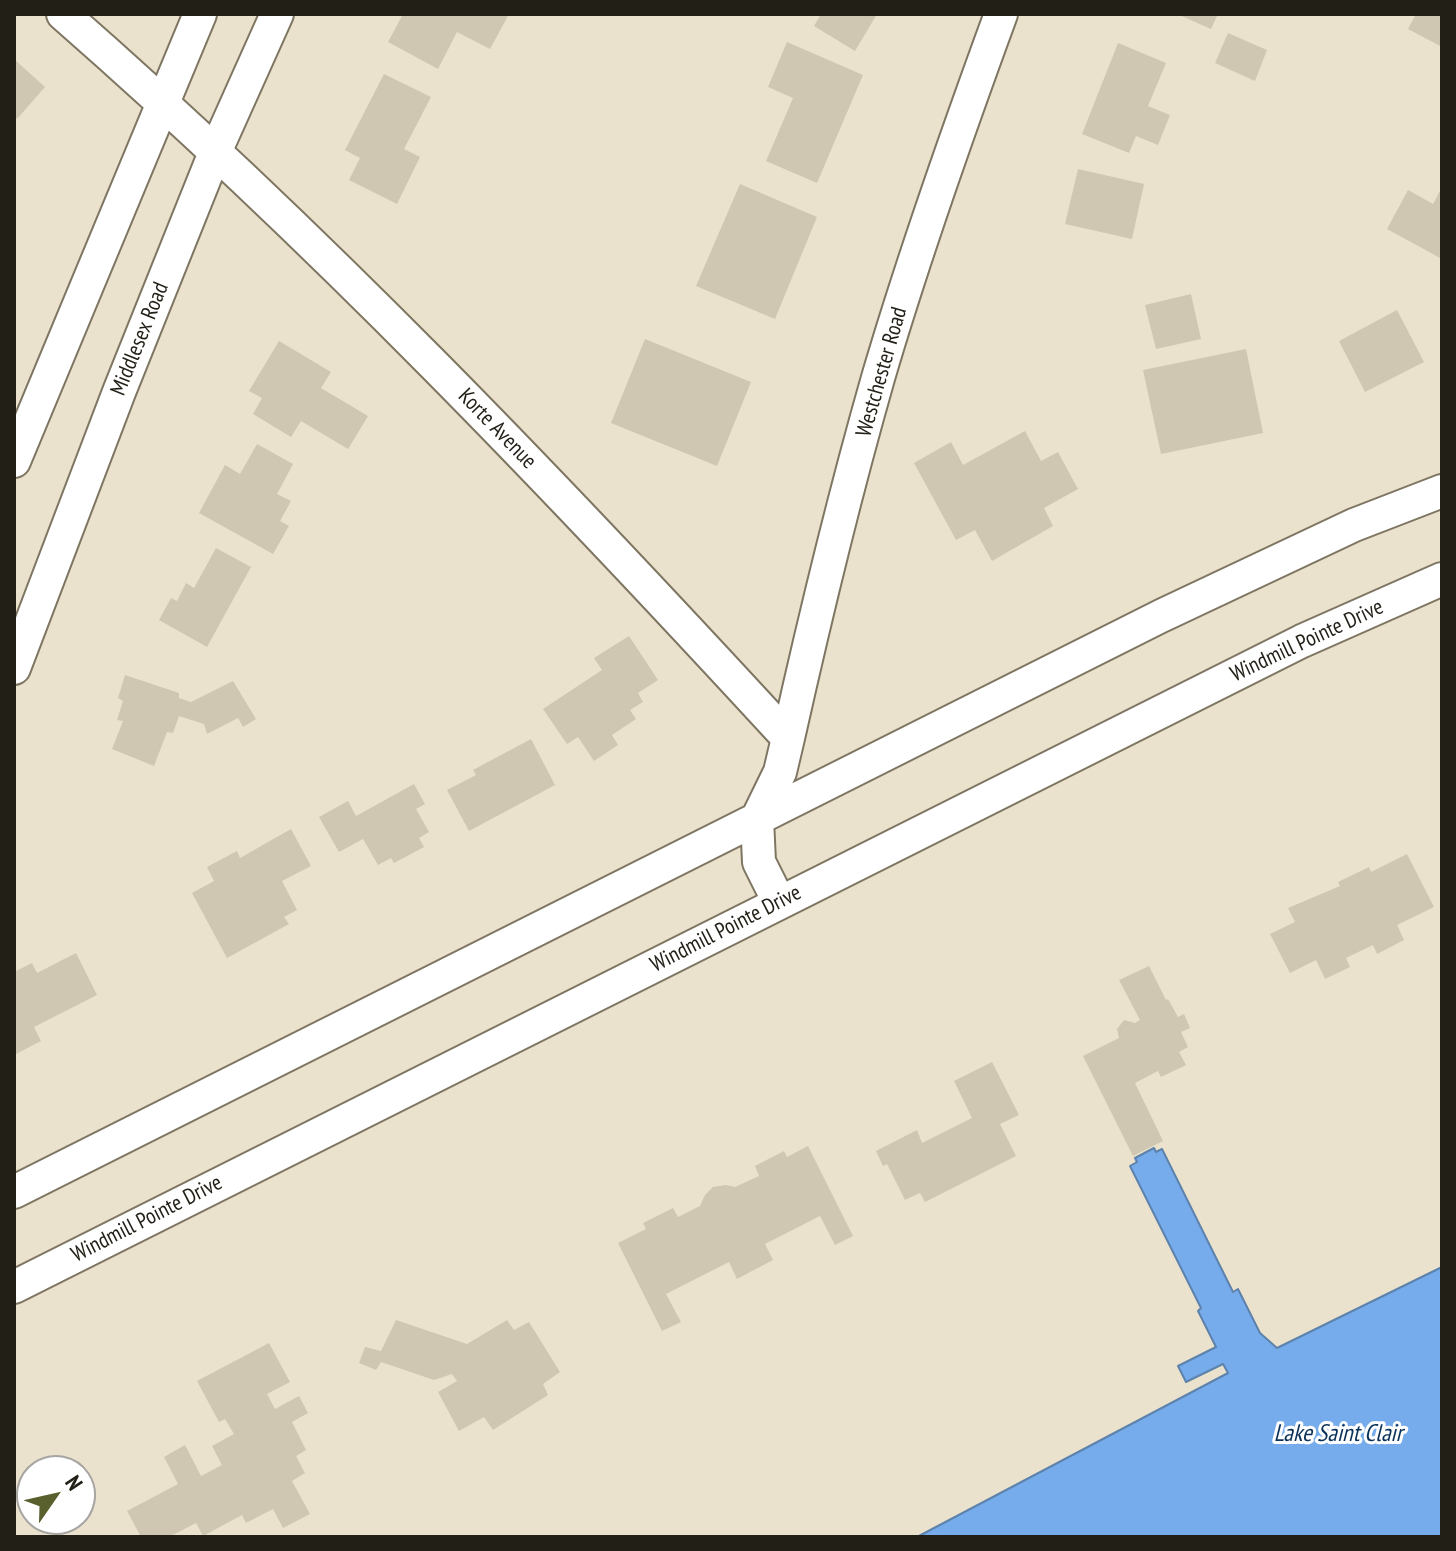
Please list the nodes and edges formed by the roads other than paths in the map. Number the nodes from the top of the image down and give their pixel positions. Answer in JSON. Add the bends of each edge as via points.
{"nodes":[{"id":1,"x":63,"y":14,"type":"edge"},
{"id":2,"x":200,"y":14,"type":"edge"},
{"id":3,"x":277,"y":14,"type":"edge"},
{"id":4,"x":1001,"y":14,"type":"edge"},
{"id":5,"x":161,"y":102,"type":"junction"},
{"id":6,"x":216,"y":150,"type":"junction"},
{"id":7,"x":14,"y":461,"type":"edge"},
{"id":8,"x":1442,"y":491,"type":"edge"},
{"id":9,"x":1442,"y":579,"type":"edge"},
{"id":10,"x":14,"y":668,"type":"edge"},
{"id":11,"x":788,"y":738,"type":"junction"},
{"id":12,"x":757,"y":819,"type":"junction"},
{"id":13,"x":779,"y":902,"type":"junction"},
{"id":14,"x":14,"y":1192,"type":"edge"},
{"id":15,"x":14,"y":1287,"type":"edge"}],
"edges":[{"from":1,"to":5,"type":"street","name":"Korte Avenue"},
{"from":2,"to":5,"type":"street"},
{"from":3,"to":6,"type":"street","name":"Middlesex Road"},
{"from":4,"to":11,"type":"street","name":"Westchester Road","via":[[879,377],[826,569]]},
{"from":5,"to":6,"type":"street","name":"Korte Avenue"},
{"from":5,"to":7,"type":"street"},
{"from":6,"to":10,"type":"street","name":"Middlesex Road"},
{"from":6,"to":11,"type":"street","name":"Korte Avenue","via":[[444,374]]},
{"from":8,"to":12,"type":"street","via":[[1354,525],[1161,616]]},
{"from":9,"to":13,"type":"street","name":"Windmill Pointe Drive","via":[[1302,641]]},
{"from":11,"to":12,"type":"street","via":[[780,772]]},
{"from":12,"to":13,"type":"street","via":[[759,862]]},
{"from":12,"to":14,"type":"street"},
{"from":13,"to":15,"type":"street","name":"Windmill Pointe Drive"}]}
